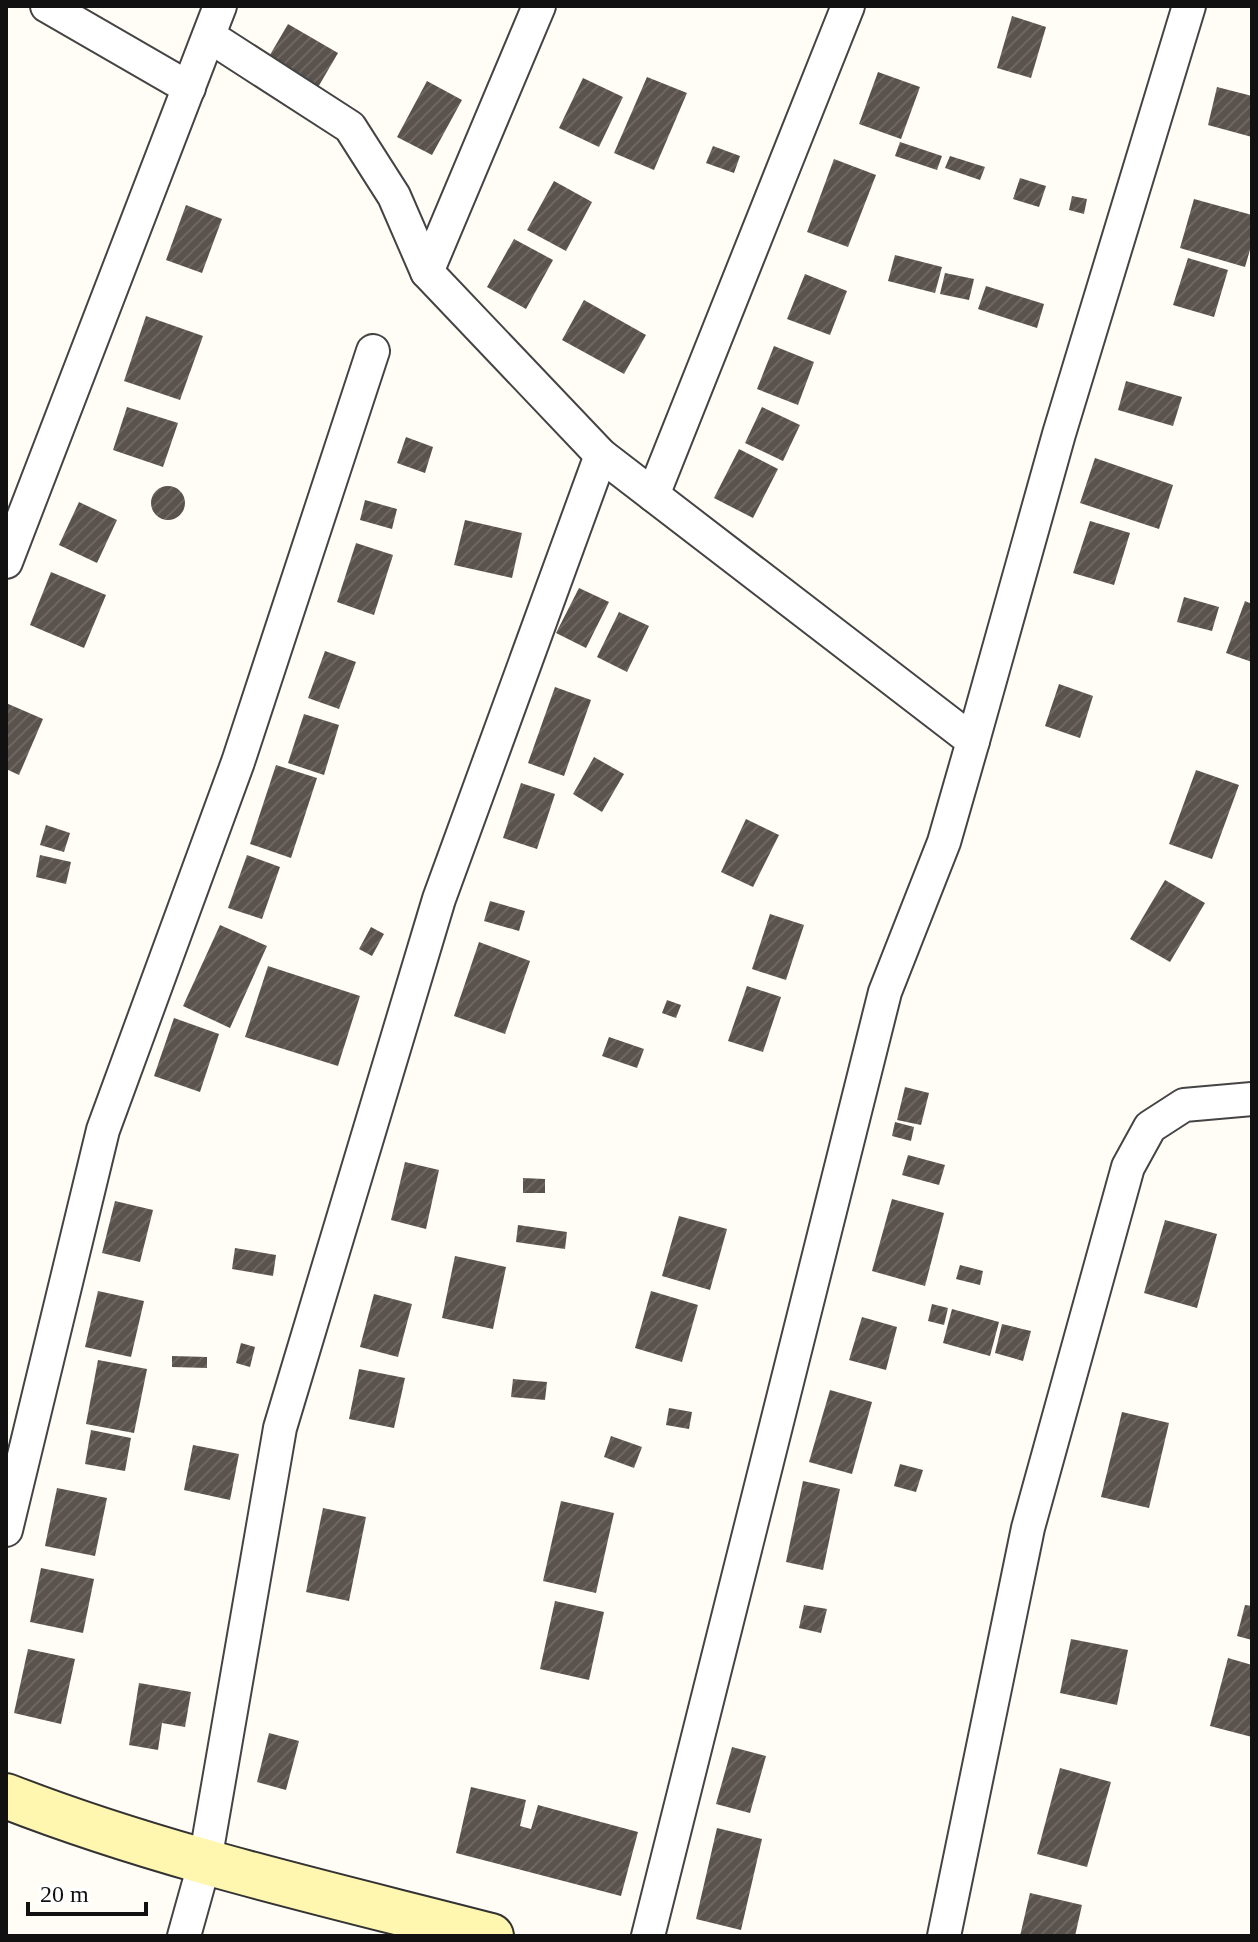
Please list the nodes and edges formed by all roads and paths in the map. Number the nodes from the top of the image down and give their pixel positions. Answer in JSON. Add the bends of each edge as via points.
{"nodes":[{"id":1,"x":47,"y":6,"type":"edge"},
{"id":2,"x":220,"y":6,"type":"edge"},
{"id":3,"x":539,"y":6,"type":"edge"},
{"id":4,"x":848,"y":6,"type":"edge"},
{"id":5,"x":1189,"y":6,"type":"edge"},
{"id":6,"x":209,"y":36,"type":"junction"},
{"id":7,"x":189,"y":88,"type":"junction"},
{"id":8,"x":427,"y":272,"type":"junction"},
{"id":9,"x":373,"y":351,"type":"dead end"},
{"id":10,"x":601,"y":455,"type":"junction"},
{"id":11,"x":653,"y":495,"type":"junction"},
{"id":12,"x":6,"y":562,"type":"edge"},
{"id":13,"x":973,"y":741,"type":"junction"},
{"id":14,"x":1252,"y":1099,"type":"edge"},
{"id":15,"x":6,"y":1530,"type":"edge"},
{"id":16,"x":6,"y":1796,"type":"edge"},
{"id":17,"x":205,"y":1861,"type":"junction"},
{"id":18,"x":184,"y":1936,"type":"edge"},
{"id":19,"x":490,"y":1936,"type":"edge"},
{"id":20,"x":648,"y":1936,"type":"edge"},
{"id":21,"x":944,"y":1936,"type":"edge"}],
"edges":[{"from":1,"to":7,"type":"street"},
{"from":2,"to":6,"type":"street"},
{"from":3,"to":8,"type":"street"},
{"from":4,"to":11,"type":"street"},
{"from":5,"to":13,"type":"street","via":[[1059,434]]},
{"from":6,"to":7,"type":"street"},
{"from":6,"to":8,"type":"street","via":[[350,127],[394,196]]},
{"from":7,"to":12,"type":"street"},
{"from":8,"to":10,"type":"street"},
{"from":9,"to":15,"type":"street","via":[[238,762],[103,1130]]},
{"from":10,"to":11,"type":"street"},
{"from":10,"to":17,"type":"street","via":[[439,899],[280,1428]]},
{"from":11,"to":13,"type":"street"},
{"from":13,"to":20,"type":"street","via":[[944,842],[885,992]]},
{"from":14,"to":21,"type":"street","via":[[1184,1105],[1150,1127],[1128,1167],[1028,1528]]},
{"from":16,"to":17,"type":"main road"},
{"from":17,"to":18,"type":"street"},
{"from":17,"to":19,"type":"main road"}]}
